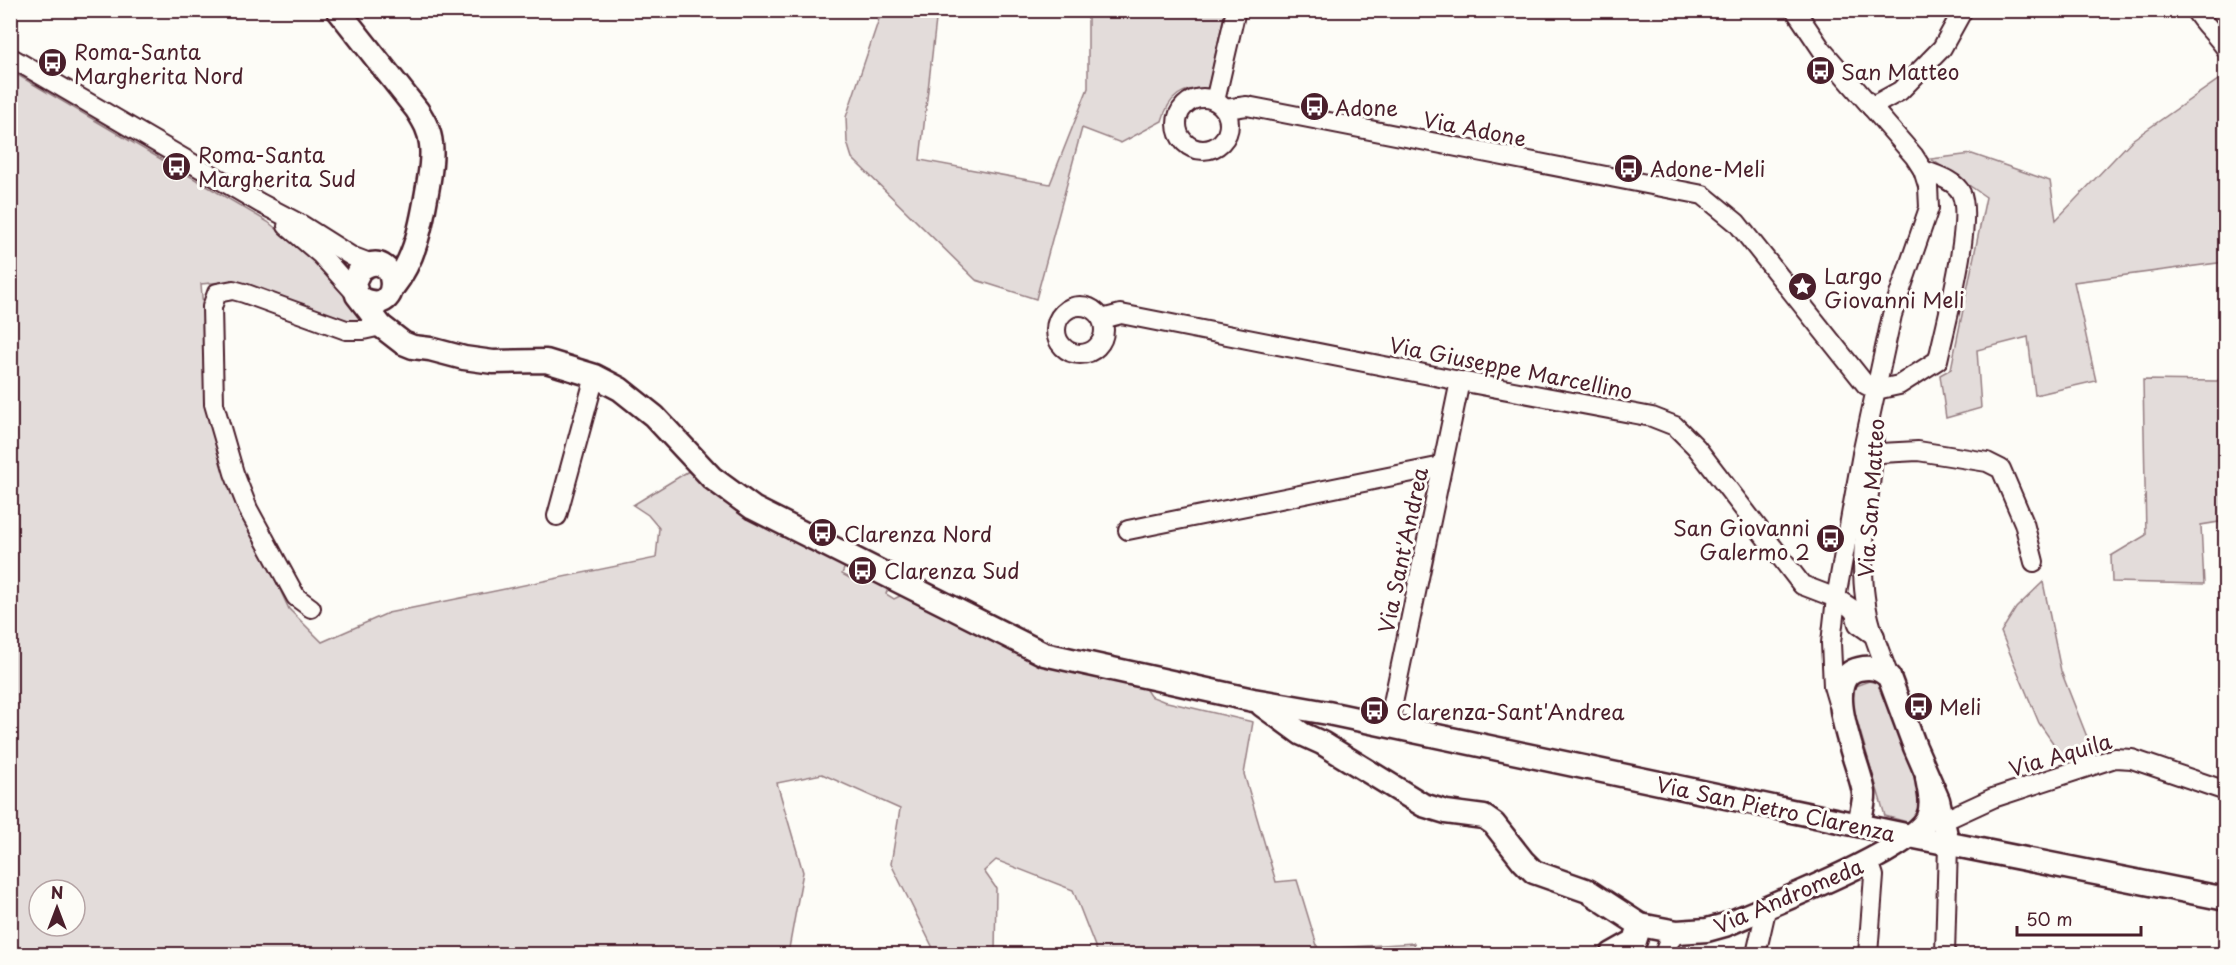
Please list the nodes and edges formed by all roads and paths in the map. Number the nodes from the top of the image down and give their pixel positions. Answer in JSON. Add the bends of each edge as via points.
{"nodes":[{"id":1,"x":338,"y":10,"type":"edge"},
{"id":2,"x":1236,"y":10,"type":"edge"},
{"id":3,"x":1795,"y":10,"type":"edge"},
{"id":4,"x":1963,"y":10,"type":"edge"},
{"id":5,"x":2195,"y":10,"type":"edge"},
{"id":6,"x":2223,"y":40,"type":"edge"},
{"id":7,"x":10,"y":57,"type":"edge"},
{"id":8,"x":1871,"y":108,"type":"junction"},
{"id":9,"x":1923,"y":170,"type":"junction"},
{"id":10,"x":261,"y":203,"type":"junction"},
{"id":11,"x":424,"y":208,"type":"junction"},
{"id":12,"x":373,"y":264,"type":"junction"},
{"id":13,"x":390,"y":292,"type":"junction"},
{"id":14,"x":360,"y":297,"type":"junction"},
{"id":15,"x":1102,"y":319,"type":"dead end"},
{"id":16,"x":381,"y":326,"type":"junction"},
{"id":17,"x":430,"y":349,"type":"junction"},
{"id":18,"x":595,"y":376,"type":"junction"},
{"id":19,"x":1460,"y":381,"type":"junction"},
{"id":20,"x":1876,"y":390,"type":"junction"},
{"id":21,"x":1868,"y":454,"type":"junction"},
{"id":22,"x":1442,"y":466,"type":"junction"},
{"id":23,"x":556,"y":516,"type":"dead end"},
{"id":24,"x":1128,"y":530,"type":"dead end"},
{"id":25,"x":1866,"y":531,"type":"junction"},
{"id":26,"x":2034,"y":562,"type":"dead end"},
{"id":27,"x":1836,"y":598,"type":"junction"},
{"id":28,"x":310,"y":608,"type":"dead end"},
{"id":29,"x":1875,"y":636,"type":"junction"},
{"id":30,"x":1889,"y":677,"type":"junction"},
{"id":31,"x":1253,"y":700,"type":"junction"},
{"id":32,"x":1328,"y":713,"type":"junction"},
{"id":33,"x":1842,"y":714,"type":"junction"},
{"id":34,"x":1388,"y":727,"type":"junction"},
{"id":35,"x":1322,"y":742,"type":"junction"},
{"id":36,"x":1927,"y":778,"type":"junction"},
{"id":37,"x":2226,"y":791,"type":"edge"},
{"id":38,"x":1943,"y":821,"type":"junction"},
{"id":39,"x":1858,"y":825,"type":"junction"},
{"id":40,"x":1910,"y":836,"type":"junction"},
{"id":41,"x":1948,"y":843,"type":"junction"},
{"id":42,"x":1869,"y":861,"type":"junction"},
{"id":43,"x":2226,"y":899,"type":"edge"},
{"id":44,"x":1767,"y":906,"type":"junction"},
{"id":45,"x":1640,"y":925,"type":"junction"},
{"id":46,"x":1677,"y":932,"type":"junction"},
{"id":47,"x":1612,"y":954,"type":"edge"},
{"id":48,"x":1664,"y":954,"type":"edge"},
{"id":49,"x":1756,"y":954,"type":"edge"},
{"id":50,"x":1868,"y":954,"type":"edge"},
{"id":51,"x":1945,"y":954,"type":"edge"}],
"edges":[{"from":1,"to":11,"type":"main road","via":[[427,126],[432,159]]},
{"from":2,"to":20,"type":"street","name":"Via Adone","via":[[1220,105],[1247,106],[1703,195],[1737,223],[1866,385]]},
{"from":3,"to":8,"type":"street","name":"Via San Matteo","via":[[1822,50]]},
{"from":4,"to":8,"type":"street","via":[[1934,56],[1900,91]]},
{"from":5,"to":6,"type":"street"},
{"from":7,"to":10,"type":"street"},
{"from":8,"to":9,"type":"street","name":"Via San Matteo"},
{"from":9,"to":20,"type":"street","name":"Via San Matteo","via":[[1929,208],[1892,315]]},
{"from":9,"to":20,"type":"street","via":[[1954,184],[1964,200],[1963,240],[1938,360],[1899,385]]},
{"from":10,"to":12,"type":"street","via":[[351,256]]},
{"from":10,"to":14,"type":"street","via":[[321,255]]},
{"from":11,"to":12,"type":"main road","via":[[401,248]]},
{"from":11,"to":13,"type":"main road","via":[[410,259]]},
{"from":12,"to":13,"type":"main road","via":[[391,274]]},
{"from":12,"to":14,"type":"main road","via":[[356,275],[354,288]]},
{"from":13,"to":14,"type":"main road","via":[[375,303]]},
{"from":13,"to":17,"type":"main road","via":[[389,310],[400,330]]},
{"from":14,"to":16,"type":"main road"},
{"from":15,"to":19,"type":"street","name":"Via Giuseppe Marcellino","via":[[1121,314]]},
{"from":16,"to":17,"type":"main road","via":[[413,347]]},
{"from":16,"to":28,"type":"street","via":[[346,330],[233,290],[217,293],[213,298],[214,404],[234,473],[248,509],[296,597]]},
{"from":17,"to":18,"type":"main road","via":[[493,362],[546,361]]},
{"from":18,"to":23,"type":"street"},
{"from":18,"to":31,"type":"main road","via":[[620,389],[654,416],[712,478],[753,508],[1044,654]]},
{"from":19,"to":22,"type":"street","name":"Via Sant'Andrea"},
{"from":19,"to":27,"type":"street","name":"Via Giuseppe Marcellino","via":[[1652,417],[1675,426],[1696,447],[1803,585]]},
{"from":20,"to":21,"type":"street","name":"Via San Matteo"},
{"from":21,"to":25,"type":"street","name":"Via San Matteo"},
{"from":21,"to":26,"type":"street","via":[[1918,451],[1987,462],[2001,469],[2024,523]]},
{"from":21,"to":27,"type":"street","name":"Via San Matteo"},
{"from":22,"to":24,"type":"street"},
{"from":22,"to":34,"type":"street","name":"Via Sant'Andrea"},
{"from":25,"to":27,"type":"street","via":[[1857,539],[1851,585]]},
{"from":25,"to":29,"type":"street","name":"Via San Matteo","via":[[1864,597]]},
{"from":27,"to":29,"type":"street","via":[[1851,608],[1858,624]]},
{"from":27,"to":33,"type":"street","name":"Via San Matteo","via":[[1832,667]]},
{"from":29,"to":30,"type":"street","name":"Via San Matteo"},
{"from":30,"to":33,"type":"main road","via":[[1880,669],[1869,668],[1848,674],[1842,686]]},
{"from":30,"to":36,"type":"main road","name":"Via San Matteo"},
{"from":31,"to":32,"type":"main road","name":"Via San Pietro Clarenza"},
{"from":31,"to":35,"type":"main road","name":"Via Andromeda","via":[[1302,734]]},
{"from":32,"to":34,"type":"main road","name":"Via San Pietro Clarenza"},
{"from":32,"to":35,"type":"main road","via":[[1317,726]]},
{"from":33,"to":39,"type":"main road","name":"Via San Matteo","via":[[1864,794]]},
{"from":34,"to":39,"type":"main road","name":"Via San Pietro Clarenza"},
{"from":35,"to":45,"type":"main road","name":"Via Andromeda","via":[[1423,805],[1484,817],[1534,872],[1588,891]]},
{"from":36,"to":38,"type":"main road","name":"Via San Matteo"},
{"from":36,"to":40,"type":"main road","name":"Via Andromeda","via":[[1927,819]]},
{"from":37,"to":38,"type":"street","name":"Via Aquila","via":[[2132,759],[2115,758],[1993,798]]},
{"from":38,"to":41,"type":"main road","name":"Via San Matteo"},
{"from":39,"to":40,"type":"main road","name":"Via San Pietro Clarenza"},
{"from":40,"to":41,"type":"main road","name":"Via San Pietro Clarenza"},
{"from":40,"to":42,"type":"main road","name":"Via Andromeda"},
{"from":41,"to":43,"type":"main road","name":"Via San Pietro Clarenza"},
{"from":41,"to":51,"type":"street"},
{"from":42,"to":44,"type":"main road","name":"Via Andromeda"},
{"from":42,"to":50,"type":"street","via":[[1874,876]]},
{"from":44,"to":46,"type":"main road","name":"Via Andromeda","via":[[1725,926]]},
{"from":44,"to":49,"type":"street"},
{"from":45,"to":46,"type":"main road","name":"Via Andromeda"},
{"from":45,"to":47,"type":"main road","via":[[1635,941]]},
{"from":46,"to":48,"type":"street"}]}
